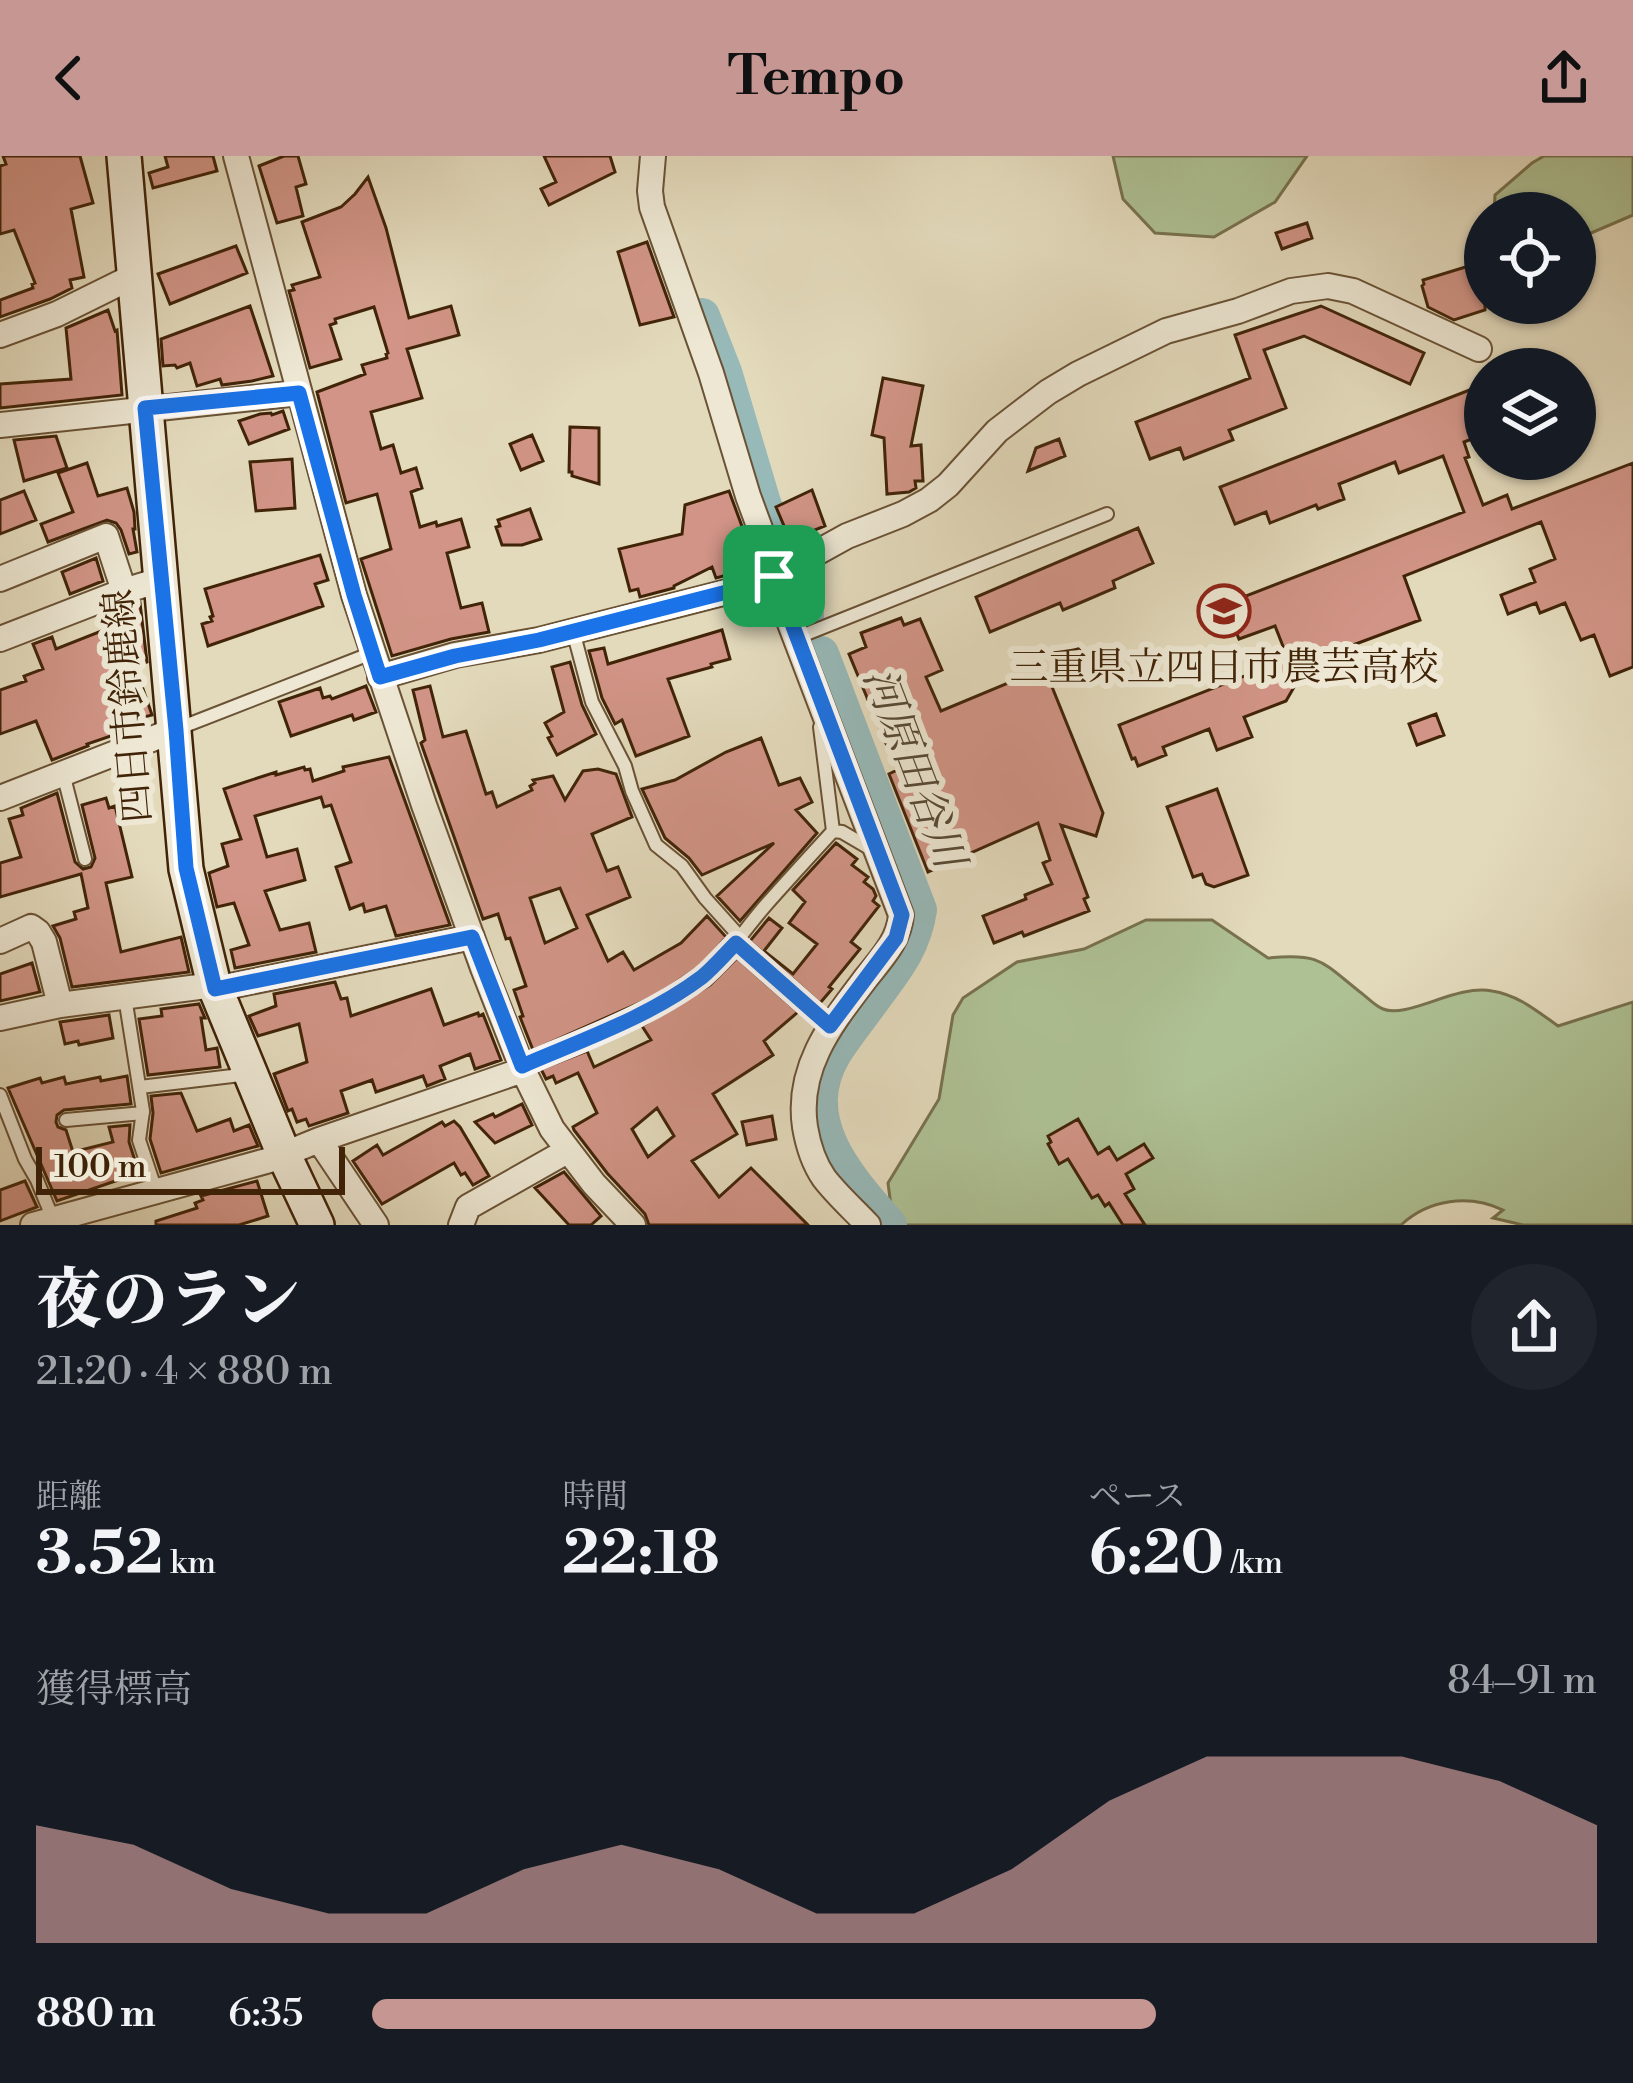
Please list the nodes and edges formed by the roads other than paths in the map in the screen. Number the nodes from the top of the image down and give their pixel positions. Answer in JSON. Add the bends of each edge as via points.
{"nodes":[{"id":1,"x":124,"y":156,"type":"edge"},
{"id":2,"x":236,"y":156,"type":"edge"},
{"id":3,"x":653,"y":156,"type":"edge"},
{"id":4,"x":134,"y":276,"type":"junction"},
{"id":5,"x":0,"y":334,"type":"edge"},
{"id":6,"x":1477,"y":348,"type":"edge"},
{"id":7,"x":299,"y":393,"type":"junction"},
{"id":8,"x":145,"y":408,"type":"junction"},
{"id":9,"x":0,"y":424,"type":"edge"},
{"id":10,"x":1107,"y":514,"type":"dead end"},
{"id":11,"x":784,"y":571,"type":"junction"},
{"id":12,"x":0,"y":579,"type":"edge"},
{"id":13,"x":160,"y":580,"type":"junction"},
{"id":14,"x":124,"y":591,"type":"junction"},
{"id":15,"x":573,"y":631,"type":"junction"},
{"id":16,"x":0,"y":639,"type":"edge"},
{"id":17,"x":795,"y":639,"type":"junction"},
{"id":18,"x":376,"y":665,"type":"junction"},
{"id":19,"x":812,"y":683,"type":"junction"},
{"id":20,"x":176,"y":730,"type":"junction"},
{"id":21,"x":65,"y":772,"type":"junction"},
{"id":22,"x":0,"y":798,"type":"edge"},
{"id":23,"x":833,"y":831,"type":"junction"},
{"id":24,"x":877,"y":853,"type":"junction"},
{"id":25,"x":86,"y":859,"type":"dead end"},
{"id":26,"x":472,"y":937,"type":"junction"},
{"id":27,"x":738,"y":940,"type":"junction"},
{"id":28,"x":0,"y":941,"type":"edge"},
{"id":29,"x":214,"y":987,"type":"junction"},
{"id":30,"x":125,"y":997,"type":"junction"},
{"id":31,"x":60,"y":1005,"type":"junction"},
{"id":32,"x":0,"y":1018,"type":"edge"},
{"id":33,"x":830,"y":1026,"type":"junction"},
{"id":34,"x":523,"y":1068,"type":"junction"},
{"id":35,"x":250,"y":1074,"type":"junction"},
{"id":36,"x":140,"y":1087,"type":"junction"},
{"id":37,"x":0,"y":1095,"type":"edge"},
{"id":38,"x":143,"y":1113,"type":"junction"},
{"id":39,"x":66,"y":1120,"type":"dead end"},
{"id":40,"x":319,"y":1140,"type":"junction"},
{"id":41,"x":567,"y":1151,"type":"junction"},
{"id":42,"x":284,"y":1155,"type":"junction"},
{"id":43,"x":157,"y":1192,"type":"junction"},
{"id":44,"x":55,"y":1222,"type":"edge"},
{"id":45,"x":317,"y":1225,"type":"edge"},
{"id":46,"x":376,"y":1225,"type":"edge"},
{"id":47,"x":461,"y":1225,"type":"edge"},
{"id":48,"x":633,"y":1225,"type":"edge"},
{"id":49,"x":868,"y":1225,"type":"edge"}],
"edges":[{"from":1,"to":4,"type":"main road","name":"四日市鈴鹿線"},
{"from":2,"to":7,"type":"street"},
{"from":3,"to":11,"type":"street","via":[[652,207],[748,496],[773,564]]},
{"from":4,"to":5,"type":"street"},
{"from":4,"to":8,"type":"main road","name":"四日市鈴鹿線"},
{"from":6,"to":11,"type":"street","via":[[1354,291],[1291,291],[1166,332],[1078,374],[997,431],[929,500]]},
{"from":7,"to":8,"type":"street"},
{"from":7,"to":18,"type":"street"},
{"from":8,"to":9,"type":"street"},
{"from":8,"to":13,"type":"main road","name":"四日市鈴鹿線"},
{"from":10,"to":17,"type":"lane"},
{"from":11,"to":15,"type":"street"},
{"from":11,"to":17,"type":"street"},
{"from":12,"to":14,"type":"street","via":[[106,536]]},
{"from":13,"to":14,"type":"street"},
{"from":13,"to":20,"type":"main road","name":"四日市鈴鹿線"},
{"from":14,"to":16,"type":"street"},
{"from":15,"to":18,"type":"street"},
{"from":15,"to":27,"type":"lane","via":[[592,702],[656,845]]},
{"from":17,"to":19,"type":"street"},
{"from":18,"to":20,"type":"lane"},
{"from":18,"to":26,"type":"street"},
{"from":19,"to":23,"type":"lane"},
{"from":19,"to":24,"type":"street"},
{"from":20,"to":21,"type":"street"},
{"from":20,"to":29,"type":"main road","name":"四日市鈴鹿線","via":[[186,868]]},
{"from":21,"to":22,"type":"street"},
{"from":21,"to":25,"type":"lane"},
{"from":23,"to":24,"type":"lane"},
{"from":23,"to":27,"type":"lane"},
{"from":24,"to":33,"type":"street","via":[[901,923]]},
{"from":26,"to":29,"type":"street"},
{"from":26,"to":34,"type":"street"},
{"from":27,"to":33,"type":"lane"},
{"from":27,"to":34,"type":"lane","via":[[669,998]]},
{"from":28,"to":31,"type":"street","via":[[31,927],[38,932]]},
{"from":29,"to":30,"type":"street"},
{"from":29,"to":35,"type":"main road","name":"四日市鈴鹿線"},
{"from":30,"to":31,"type":"street"},
{"from":30,"to":36,"type":"lane"},
{"from":31,"to":32,"type":"street"},
{"from":33,"to":49,"type":"street","via":[[805,1088],[809,1150]]},
{"from":34,"to":40,"type":"street"},
{"from":34,"to":41,"type":"street"},
{"from":35,"to":36,"type":"lane"},
{"from":35,"to":42,"type":"main road","name":"四日市鈴鹿線"},
{"from":36,"to":38,"type":"lane"},
{"from":37,"to":44,"type":"lane"},
{"from":38,"to":39,"type":"lane"},
{"from":38,"to":43,"type":"lane","via":[[139,1140]]},
{"from":40,"to":42,"type":"street"},
{"from":40,"to":46,"type":"street"},
{"from":41,"to":47,"type":"street","via":[[468,1207]]},
{"from":41,"to":48,"type":"street"},
{"from":42,"to":43,"type":"street"},
{"from":42,"to":45,"type":"main road","name":"四日市鈴鹿線"},
{"from":43,"to":44,"type":"street"}]}
